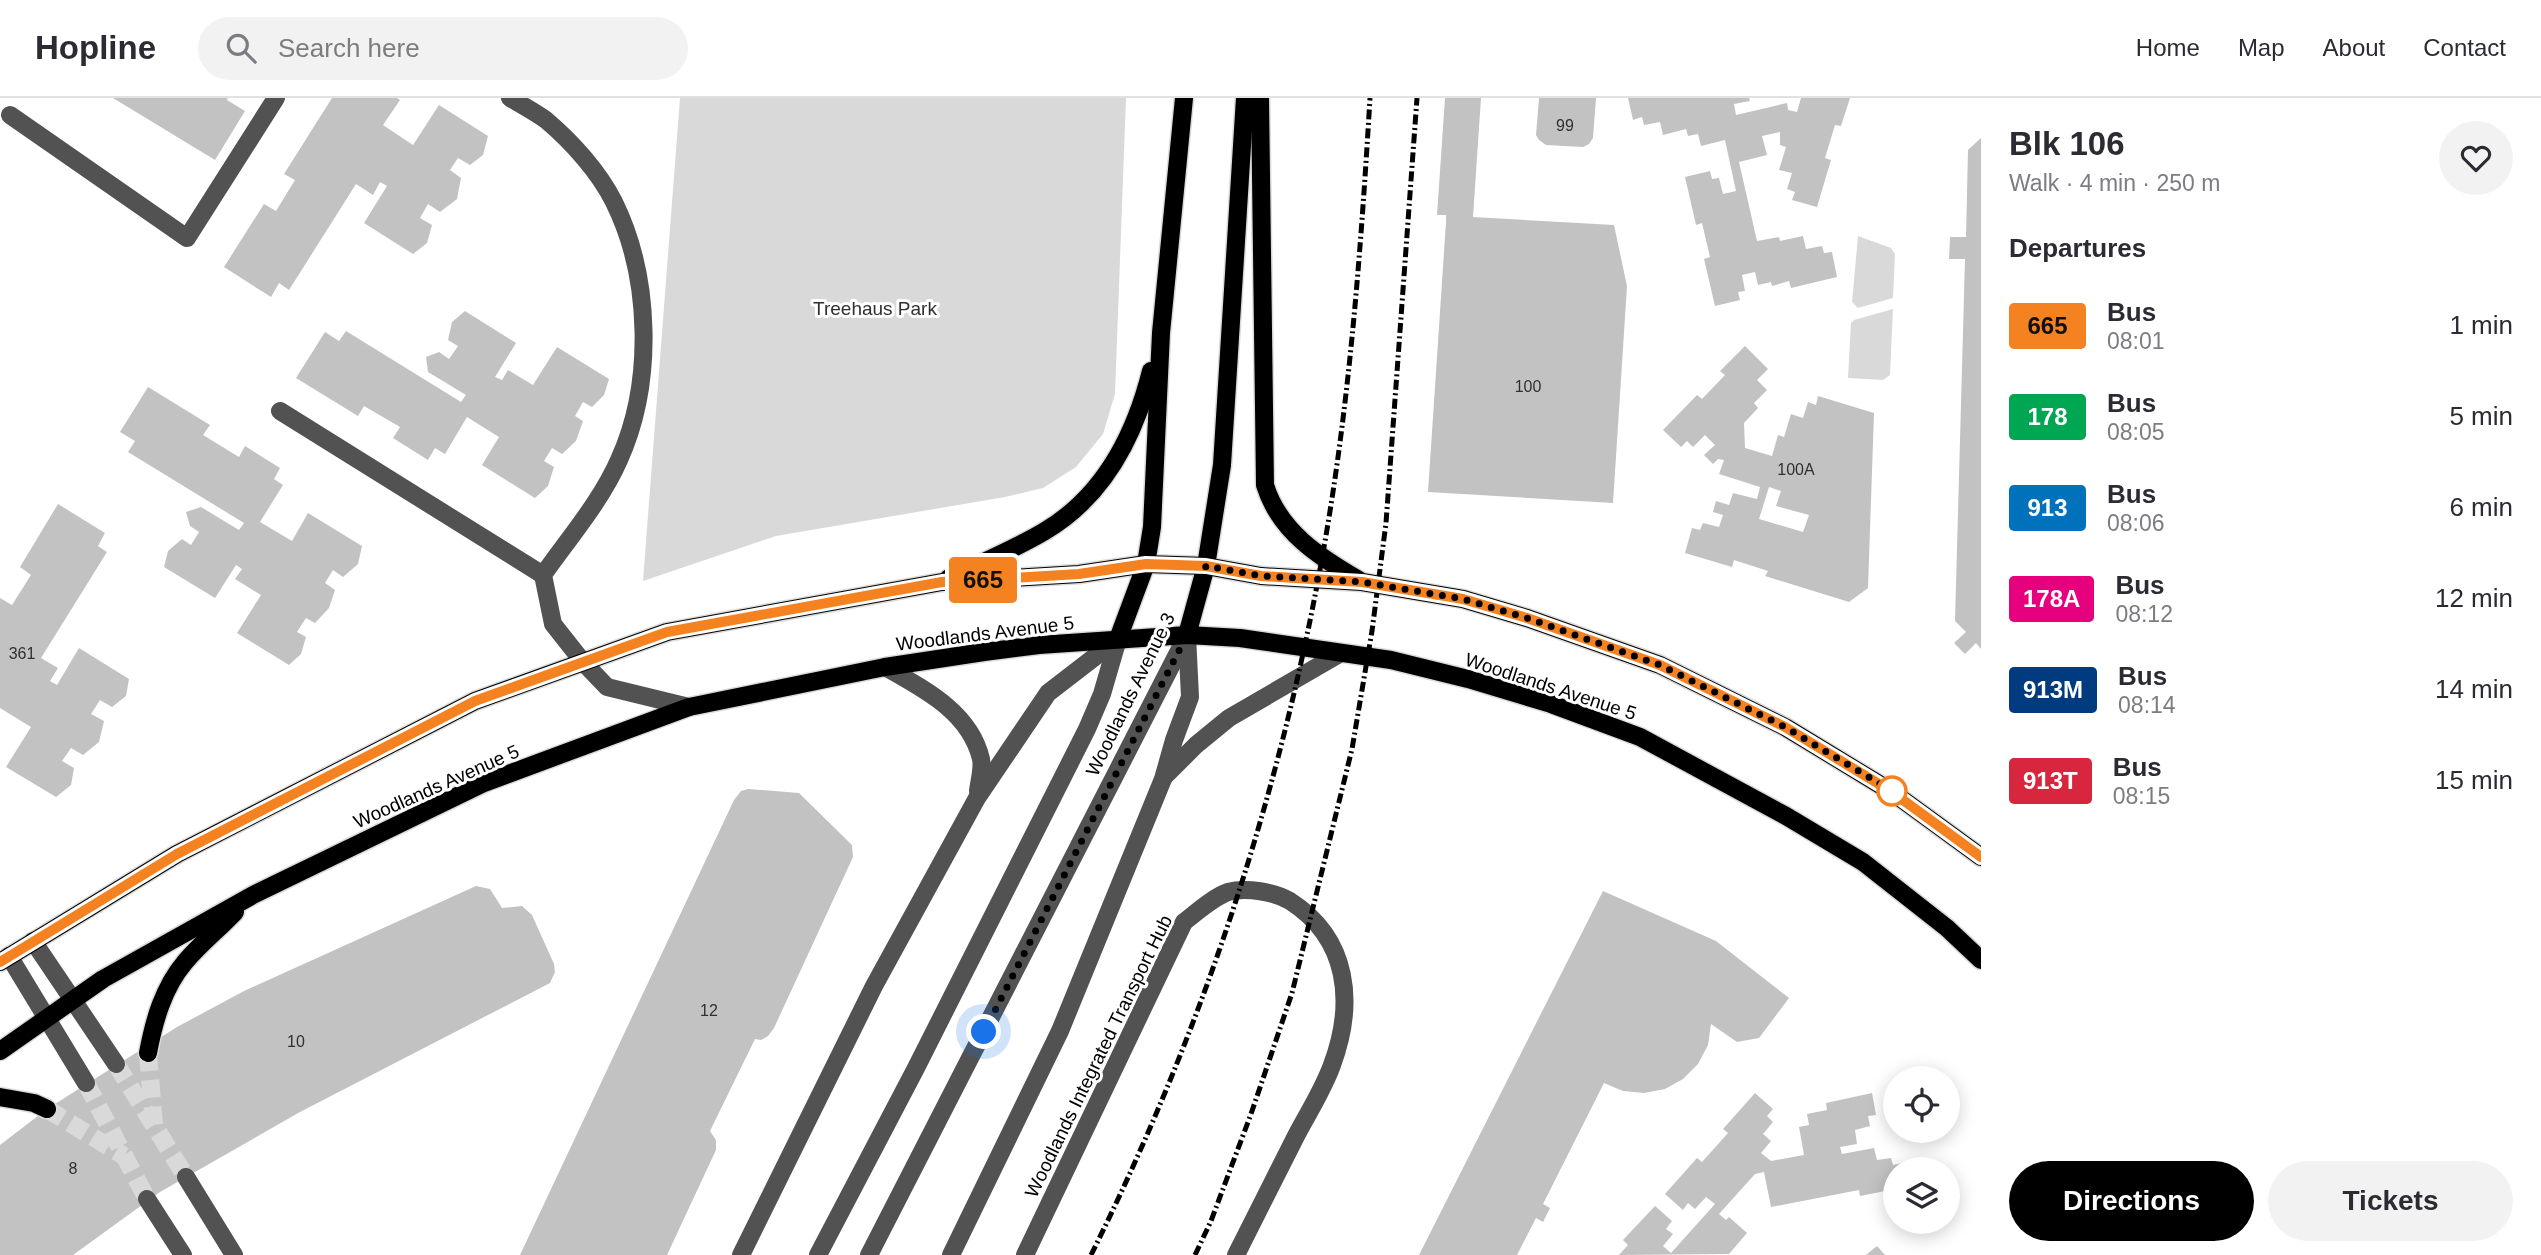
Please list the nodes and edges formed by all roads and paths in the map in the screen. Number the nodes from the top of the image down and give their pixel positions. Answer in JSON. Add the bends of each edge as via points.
{"nodes":[{"id":1,"x":276,"y":98,"type":"edge"},
{"id":2,"x":510,"y":98,"type":"edge"},
{"id":3,"x":1184,"y":98,"type":"edge"},
{"id":4,"x":1245,"y":98,"type":"edge"},
{"id":5,"x":1259,"y":98,"type":"edge"},
{"id":6,"x":10,"y":115,"type":"dead end"},
{"id":7,"x":1161,"y":334,"type":"junction"},
{"id":8,"x":280,"y":411,"type":"dead end"},
{"id":9,"x":1146,"y":564,"type":"junction"},
{"id":10,"x":1206,"y":566,"type":"junction"},
{"id":11,"x":543,"y":575,"type":"junction"},
{"id":12,"x":942,"y":582,"type":"junction"},
{"id":13,"x":1362,"y":582,"type":"junction"},
{"id":14,"x":1187,"y":635,"type":"junction"},
{"id":15,"x":1118,"y":639,"type":"junction"},
{"id":16,"x":1341,"y":653,"type":"junction"},
{"id":17,"x":583,"y":662,"type":"junction"},
{"id":18,"x":886,"y":667,"type":"junction"},
{"id":19,"x":689,"y":707,"type":"junction"},
{"id":20,"x":1163,"y":779,"type":"junction"},
{"id":21,"x":977,"y":798,"type":"junction"},
{"id":22,"x":1981,"y":857,"type":"edge"},
{"id":23,"x":253,"y":895,"type":"junction"},
{"id":24,"x":33,"y":941,"type":"junction"},
{"id":25,"x":4,"y":959,"type":"edge"},
{"id":26,"x":1981,"y":960,"type":"edge"},
{"id":27,"x":72,"y":1000,"type":"junction"},
{"id":28,"x":47,"y":1017,"type":"junction"},
{"id":29,"x":0,"y":1051,"type":"edge"},
{"id":30,"x":148,"y":1053,"type":"tunnel mouth"},
{"id":31,"x":116,"y":1064,"type":"tunnel mouth"},
{"id":32,"x":86,"y":1083,"type":"tunnel mouth"},
{"id":33,"x":0,"y":1097,"type":"edge"},
{"id":34,"x":47,"y":1109,"type":"tunnel mouth"},
{"id":35,"x":186,"y":1177,"type":"tunnel mouth"},
{"id":36,"x":147,"y":1199,"type":"tunnel mouth"},
{"id":37,"x":183,"y":1255,"type":"edge"},
{"id":38,"x":234,"y":1255,"type":"edge"},
{"id":39,"x":741,"y":1255,"type":"edge"},
{"id":40,"x":818,"y":1255,"type":"edge"},
{"id":41,"x":869,"y":1255,"type":"edge"},
{"id":42,"x":951,"y":1255,"type":"edge"},
{"id":43,"x":1024,"y":1255,"type":"edge"},
{"id":44,"x":1236,"y":1255,"type":"edge"}],
"edges":[{"from":1,"to":6,"type":"street","via":[[187,238]]},
{"from":2,"to":11,"type":"street","via":[[545,120],[582,156],[613,201],[637,275],[645,348],[632,427],[619,461]]},
{"from":3,"to":7,"type":"main road","name":"Woodlands Avenue 3"},
{"from":4,"to":10,"type":"main road","name":"Woodlands Avenue 3","via":[[1223,465]]},
{"from":5,"to":13,"type":"main road","via":[[1265,485],[1276,513],[1297,536],[1327,562]]},
{"from":7,"to":9,"type":"main road","name":"Woodlands Avenue 3","via":[[1152,527]]},
{"from":7,"to":12,"type":"main road","via":[[1136,419],[1103,480],[1045,531]]},
{"from":8,"to":11,"type":"street"},
{"from":9,"to":10,"type":"main road"},
{"from":9,"to":12,"type":"main road","via":[[1079,574]]},
{"from":9,"to":15,"type":"main road","name":"Woodlands Avenue 3"},
{"from":10,"to":13,"type":"main road","via":[[1261,576]]},
{"from":10,"to":14,"type":"main road","name":"Woodlands Avenue 3"},
{"from":11,"to":17,"type":"street","via":[[553,624]]},
{"from":12,"to":17,"type":"main road","via":[[667,632]]},
{"from":13,"to":22,"type":"main road","via":[[1463,599],[1660,665],[1785,727],[1892,792]]},
{"from":14,"to":15,"type":"main road","name":"Woodlands Avenue 5"},
{"from":14,"to":16,"type":"main road","name":"Woodlands Avenue 5"},
{"from":14,"to":20,"type":"street","via":[[1190,697]]},
{"from":14,"to":41,"type":"street","name":"Woodlands Avenue 3"},
{"from":15,"to":18,"type":"main road","name":"Woodlands Avenue 5","via":[[1038,645]]},
{"from":15,"to":21,"type":"street","via":[[1048,693]]},
{"from":15,"to":40,"type":"street","name":"Woodlands Avenue 3","via":[[1087,729]]},
{"from":16,"to":20,"type":"street","via":[[1229,718]]},
{"from":16,"to":26,"type":"main road","name":"Woodlands Avenue 5","via":[[1468,679],[1640,737],[1863,862]]},
{"from":17,"to":19,"type":"street","via":[[607,687]]},
{"from":17,"to":24,"type":"main road","via":[[475,701],[177,854]]},
{"from":18,"to":19,"type":"main road","name":"Woodlands Avenue 5"},
{"from":18,"to":21,"type":"street","via":[[938,697],[965,725],[982,761]]},
{"from":19,"to":23,"type":"main road","name":"Woodlands Avenue 5","via":[[484,783]]},
{"from":20,"to":42,"type":"street","via":[[1060,1031]]},
{"from":21,"to":39,"type":"street","via":[[874,986]]},
{"from":23,"to":27,"type":"main road","name":"Woodlands Avenue 5"},
{"from":23,"to":30,"type":"main road","via":[[184,963],[154,1021]]},
{"from":24,"to":25,"type":"main road"},
{"from":24,"to":27,"type":"street"},
{"from":25,"to":28,"type":"street"},
{"from":27,"to":28,"type":"main road","name":"Woodlands Avenue 5"},
{"from":27,"to":31,"type":"street"},
{"from":28,"to":29,"type":"main road","name":"Woodlands Avenue 5"},
{"from":28,"to":32,"type":"street"},
{"from":33,"to":34,"type":"main road"},
{"from":35,"to":38,"type":"street"},
{"from":36,"to":37,"type":"street"},
{"from":43,"to":44,"type":"street","name":"Woodlands Integrated Transport Hub","via":[[1184,922],[1229,892],[1251,891],[1285,898],[1321,926],[1344,981],[1345,1014],[1332,1067]]}]}
